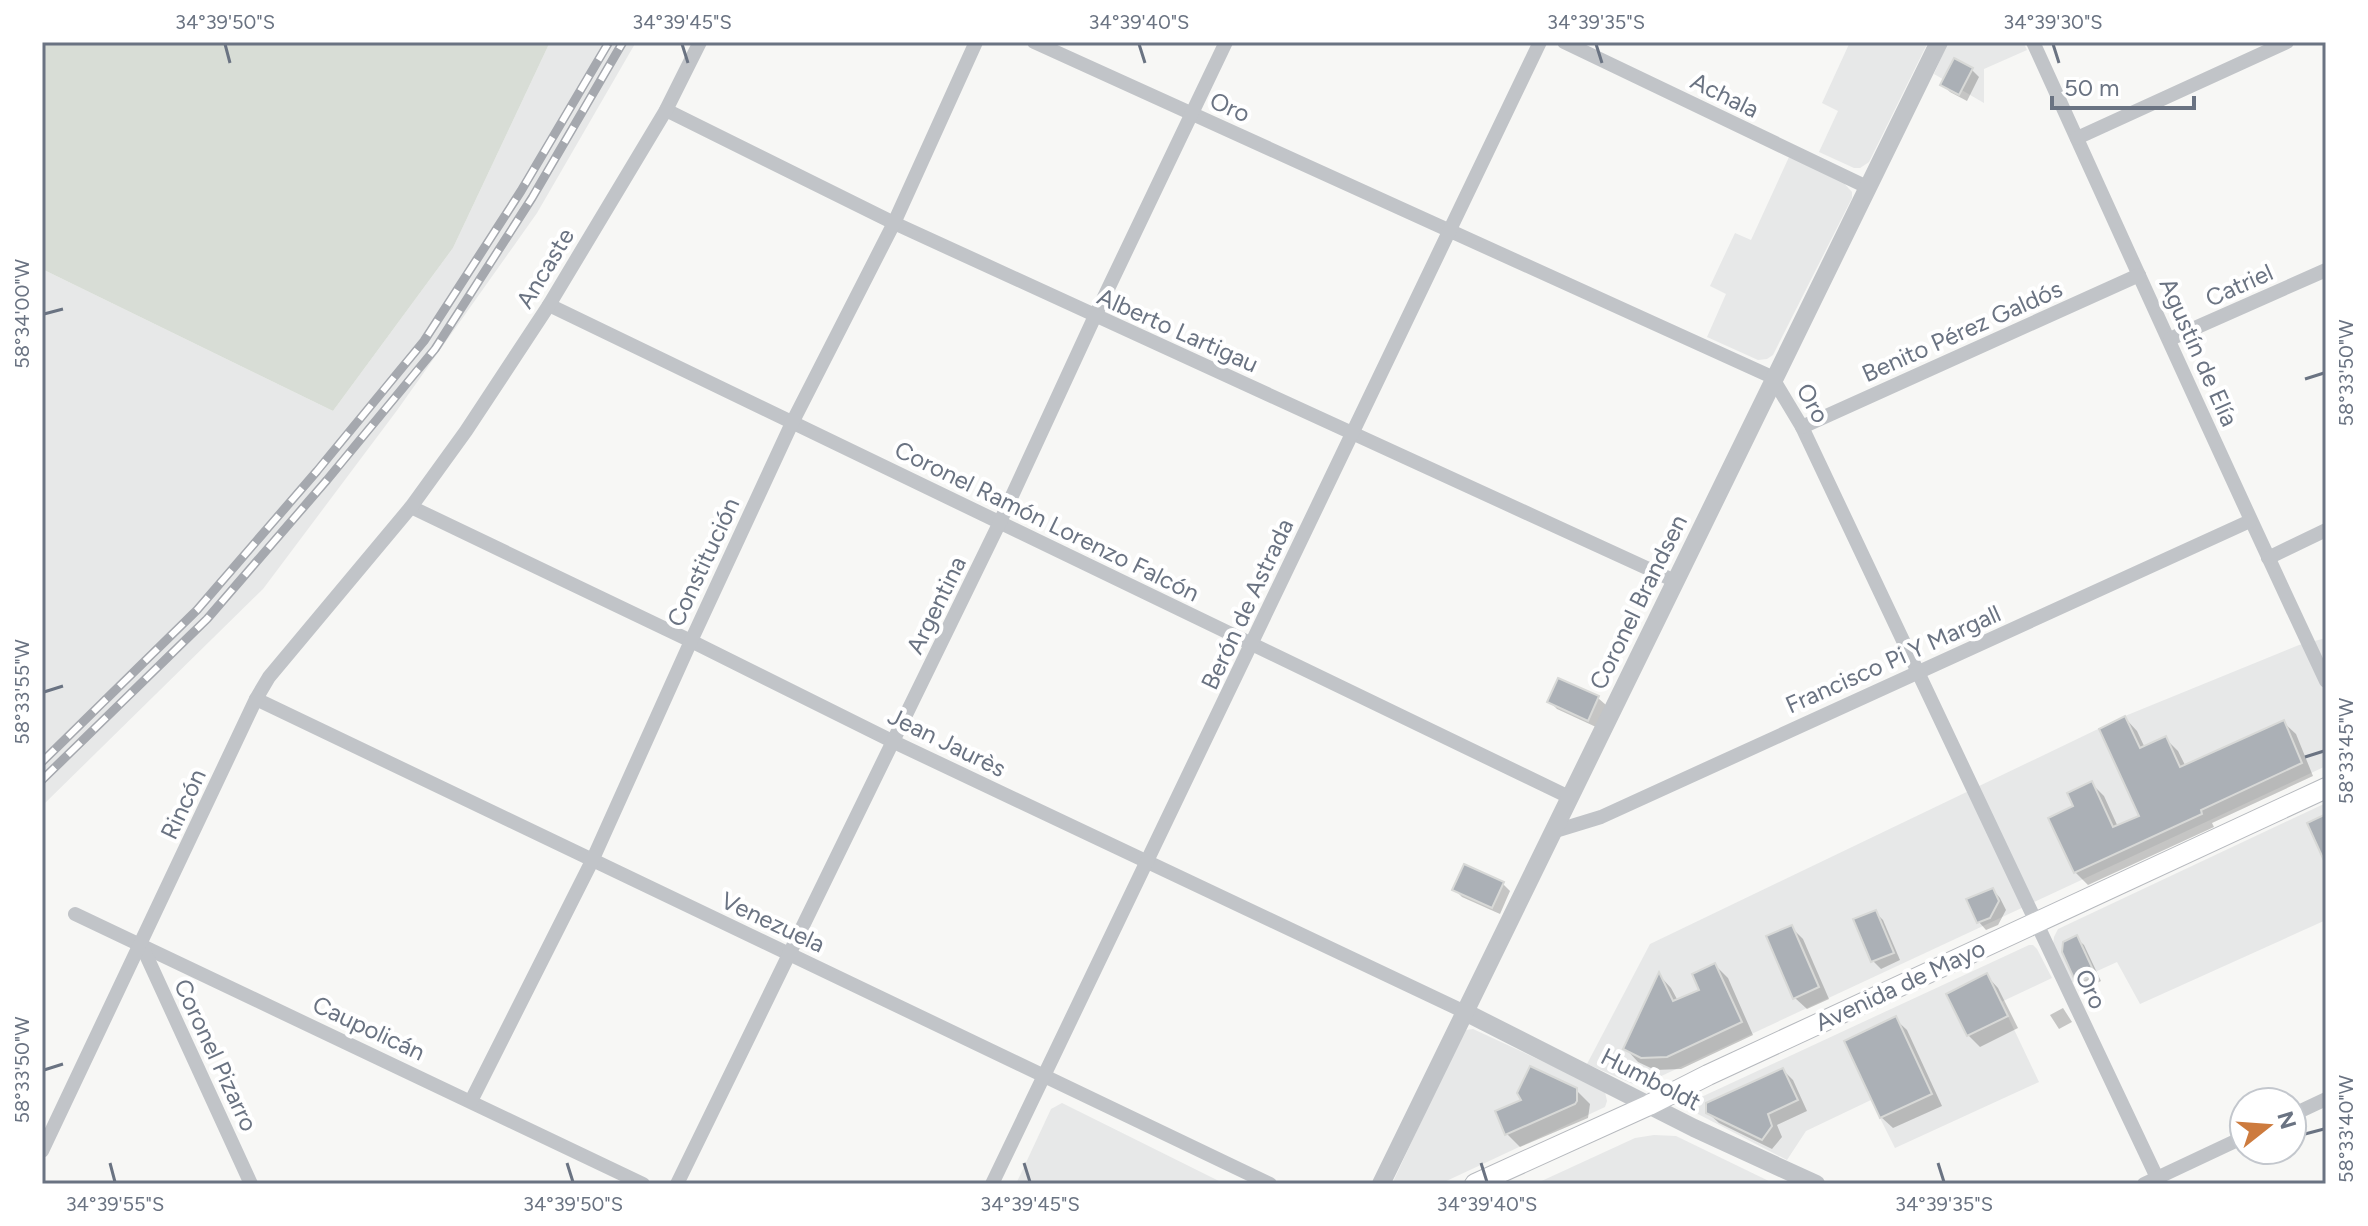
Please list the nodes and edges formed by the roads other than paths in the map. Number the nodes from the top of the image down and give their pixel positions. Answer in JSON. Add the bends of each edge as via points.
{"nodes":[{"id":1,"x":700,"y":42,"type":"edge"},
{"id":2,"x":976,"y":42,"type":"edge"},
{"id":3,"x":1034,"y":42,"type":"edge"},
{"id":4,"x":1226,"y":42,"type":"edge"},
{"id":5,"x":1540,"y":42,"type":"edge"},
{"id":6,"x":1564,"y":42,"type":"edge"},
{"id":7,"x":1939,"y":42,"type":"edge"},
{"id":8,"x":2033,"y":42,"type":"edge"},
{"id":9,"x":2287,"y":42,"type":"edge"},
{"id":10,"x":666,"y":110,"type":"junction"},
{"id":11,"x":1192,"y":114,"type":"junction"},
{"id":12,"x":2077,"y":138,"type":"junction"},
{"id":13,"x":1867,"y":187,"type":"junction"},
{"id":14,"x":894,"y":223,"type":"junction"},
{"id":15,"x":1449,"y":230,"type":"junction"},
{"id":16,"x":2326,"y":270,"type":"edge"},
{"id":17,"x":2139,"y":275,"type":"junction"},
{"id":18,"x":549,"y":305,"type":"junction"},
{"id":19,"x":1095,"y":316,"type":"junction"},
{"id":20,"x":2170,"y":339,"type":"junction"},
{"id":21,"x":1772,"y":377,"type":"junction"},
{"id":22,"x":792,"y":423,"type":"junction"},
{"id":23,"x":1802,"y":427,"type":"junction"},
{"id":24,"x":1352,"y":432,"type":"junction"},
{"id":25,"x":411,"y":507,"type":"junction"},
{"id":26,"x":2250,"y":521,"type":"junction"},
{"id":27,"x":999,"y":524,"type":"junction"},
{"id":28,"x":2326,"y":530,"type":"edge"},
{"id":29,"x":2268,"y":558,"type":"junction"},
{"id":30,"x":1675,"y":581,"type":"junction"},
{"id":31,"x":691,"y":641,"type":"junction"},
{"id":32,"x":1253,"y":643,"type":"junction"},
{"id":33,"x":1919,"y":672,"type":"junction"},
{"id":34,"x":2326,"y":681,"type":"edge"},
{"id":35,"x":256,"y":699,"type":"junction"},
{"id":36,"x":894,"y":742,"type":"junction"},
{"id":37,"x":2326,"y":788,"type":"edge"},
{"id":38,"x":1569,"y":797,"type":"junction"},
{"id":39,"x":1552,"y":832,"type":"junction"},
{"id":40,"x":592,"y":861,"type":"junction"},
{"id":41,"x":1148,"y":862,"type":"junction"},
{"id":42,"x":75,"y":914,"type":"dead end"},
{"id":43,"x":2034,"y":922,"type":"junction"},
{"id":44,"x":141,"y":944,"type":"junction"},
{"id":45,"x":789,"y":954,"type":"junction"},
{"id":46,"x":1465,"y":1012,"type":"junction"},
{"id":47,"x":1045,"y":1075,"type":"junction"},
{"id":48,"x":471,"y":1101,"type":"junction"},
{"id":49,"x":1649,"y":1105,"type":"junction"},
{"id":50,"x":2228,"y":1145,"type":"edge"},
{"id":51,"x":42,"y":1151,"type":"edge"},
{"id":52,"x":2154,"y":1182,"type":"edge"},
{"id":53,"x":251,"y":1184,"type":"edge"},
{"id":54,"x":643,"y":1184,"type":"edge"},
{"id":55,"x":677,"y":1184,"type":"edge"},
{"id":56,"x":992,"y":1184,"type":"edge"},
{"id":57,"x":1270,"y":1184,"type":"edge"},
{"id":58,"x":1381,"y":1184,"type":"edge"},
{"id":59,"x":1475,"y":1184,"type":"edge"},
{"id":60,"x":1816,"y":1184,"type":"edge"}],
"edges":[{"from":1,"to":10,"type":"street","name":"Ancaste"},
{"from":2,"to":14,"type":"street","name":"Constitución"},
{"from":3,"to":11,"type":"street","name":"Oro"},
{"from":4,"to":11,"type":"street","name":"Argentina"},
{"from":5,"to":15,"type":"street","name":"Berón de Astrada"},
{"from":6,"to":13,"type":"street","name":"Achala"},
{"from":7,"to":13,"type":"street","name":"Coronel Brandsen"},
{"from":8,"to":12,"type":"street","name":"Agustín de Elía"},
{"from":9,"to":12,"type":"street"},
{"from":10,"to":14,"type":"street","name":"Alberto Lartigau"},
{"from":10,"to":18,"type":"street","name":"Ancaste"},
{"from":11,"to":15,"type":"street","name":"Oro"},
{"from":11,"to":19,"type":"street","name":"Argentina"},
{"from":12,"to":17,"type":"street","name":"Agustín de Elía"},
{"from":13,"to":21,"type":"street","name":"Coronel Brandsen"},
{"from":14,"to":19,"type":"street","name":"Alberto Lartigau"},
{"from":14,"to":22,"type":"street","name":"Constitución"},
{"from":15,"to":21,"type":"street","name":"Oro"},
{"from":15,"to":24,"type":"street","name":"Berón de Astrada"},
{"from":16,"to":20,"type":"street","name":"Catriel"},
{"from":17,"to":20,"type":"street","name":"Agustín de Elía"},
{"from":17,"to":23,"type":"street","name":"Benito Pérez Galdós"},
{"from":18,"to":22,"type":"street","name":"Coronel Ramón Lorenzo Falcón"},
{"from":18,"to":25,"type":"street","name":"Ancaste"},
{"from":19,"to":24,"type":"street","name":"Alberto Lartigau"},
{"from":19,"to":27,"type":"street","name":"Argentina"},
{"from":20,"to":26,"type":"street","name":"Agustín de Elía"},
{"from":21,"to":23,"type":"street","name":"Oro"},
{"from":21,"to":30,"type":"street","name":"Coronel Brandsen"},
{"from":22,"to":27,"type":"street","name":"Coronel Ramón Lorenzo Falcón"},
{"from":22,"to":31,"type":"street","name":"Constitución"},
{"from":23,"to":33,"type":"street","name":"Oro"},
{"from":24,"to":30,"type":"street","name":"Alberto Lartigau"},
{"from":24,"to":32,"type":"street","name":"Berón de Astrada"},
{"from":25,"to":31,"type":"street","name":"Jean Jaurès"},
{"from":25,"to":35,"type":"street","name":"Rincón","via":[[275,667]]},
{"from":26,"to":29,"type":"street","name":"Agustín de Elía"},
{"from":26,"to":33,"type":"street","name":"Francisco Pi Y Margall"},
{"from":27,"to":32,"type":"street","name":"Coronel Ramón Lorenzo Falcón"},
{"from":27,"to":36,"type":"street","name":"Argentina"},
{"from":28,"to":29,"type":"street"},
{"from":29,"to":34,"type":"street","name":"Agustín de Elía"},
{"from":30,"to":38,"type":"street","name":"Coronel Brandsen"},
{"from":31,"to":36,"type":"street","name":"Jean Jaurès"},
{"from":31,"to":40,"type":"street","name":"Constitución"},
{"from":32,"to":38,"type":"street","name":"Coronel Ramón Lorenzo Falcón"},
{"from":32,"to":41,"type":"street","name":"Berón de Astrada"},
{"from":33,"to":39,"type":"street","name":"Francisco Pi Y Margall","via":[[1601,817]]},
{"from":33,"to":43,"type":"street","name":"Oro"},
{"from":35,"to":40,"type":"street","name":"Venezuela"},
{"from":35,"to":44,"type":"street","name":"Rincón"},
{"from":36,"to":41,"type":"street","name":"Jean Jaurès"},
{"from":36,"to":45,"type":"street","name":"Argentina"},
{"from":37,"to":43,"type":"main road","name":"Avenida de Mayo"},
{"from":38,"to":39,"type":"street","name":"Coronel Brandsen"},
{"from":39,"to":46,"type":"street","name":"Coronel Brandsen"},
{"from":40,"to":45,"type":"street","name":"Venezuela"},
{"from":40,"to":48,"type":"street","name":"Constitución"},
{"from":41,"to":46,"type":"street","name":"Jean Jaurès"},
{"from":41,"to":47,"type":"street","name":"Berón de Astrada"},
{"from":42,"to":44,"type":"street","name":"Caupolicán"},
{"from":43,"to":49,"type":"main road","name":"Avenida de Mayo"},
{"from":43,"to":52,"type":"street","name":"Oro"},
{"from":44,"to":48,"type":"street","name":"Caupolicán"},
{"from":44,"to":51,"type":"street","name":"Rincón"},
{"from":44,"to":53,"type":"street","name":"Coronel Pizarro"},
{"from":45,"to":47,"type":"street","name":"Venezuela"},
{"from":45,"to":55,"type":"street","name":"Argentina"},
{"from":46,"to":49,"type":"street","name":"Humboldt"},
{"from":46,"to":58,"type":"street","name":"Coronel Brandsen"},
{"from":47,"to":56,"type":"street","name":"Berón de Astrada"},
{"from":47,"to":57,"type":"street","name":"Venezuela"},
{"from":48,"to":54,"type":"street","name":"Caupolicán"},
{"from":49,"to":59,"type":"main road","name":"Avenida de Mayo"},
{"from":49,"to":60,"type":"street","name":"Humboldt"},
{"from":50,"to":52,"type":"street"}]}
